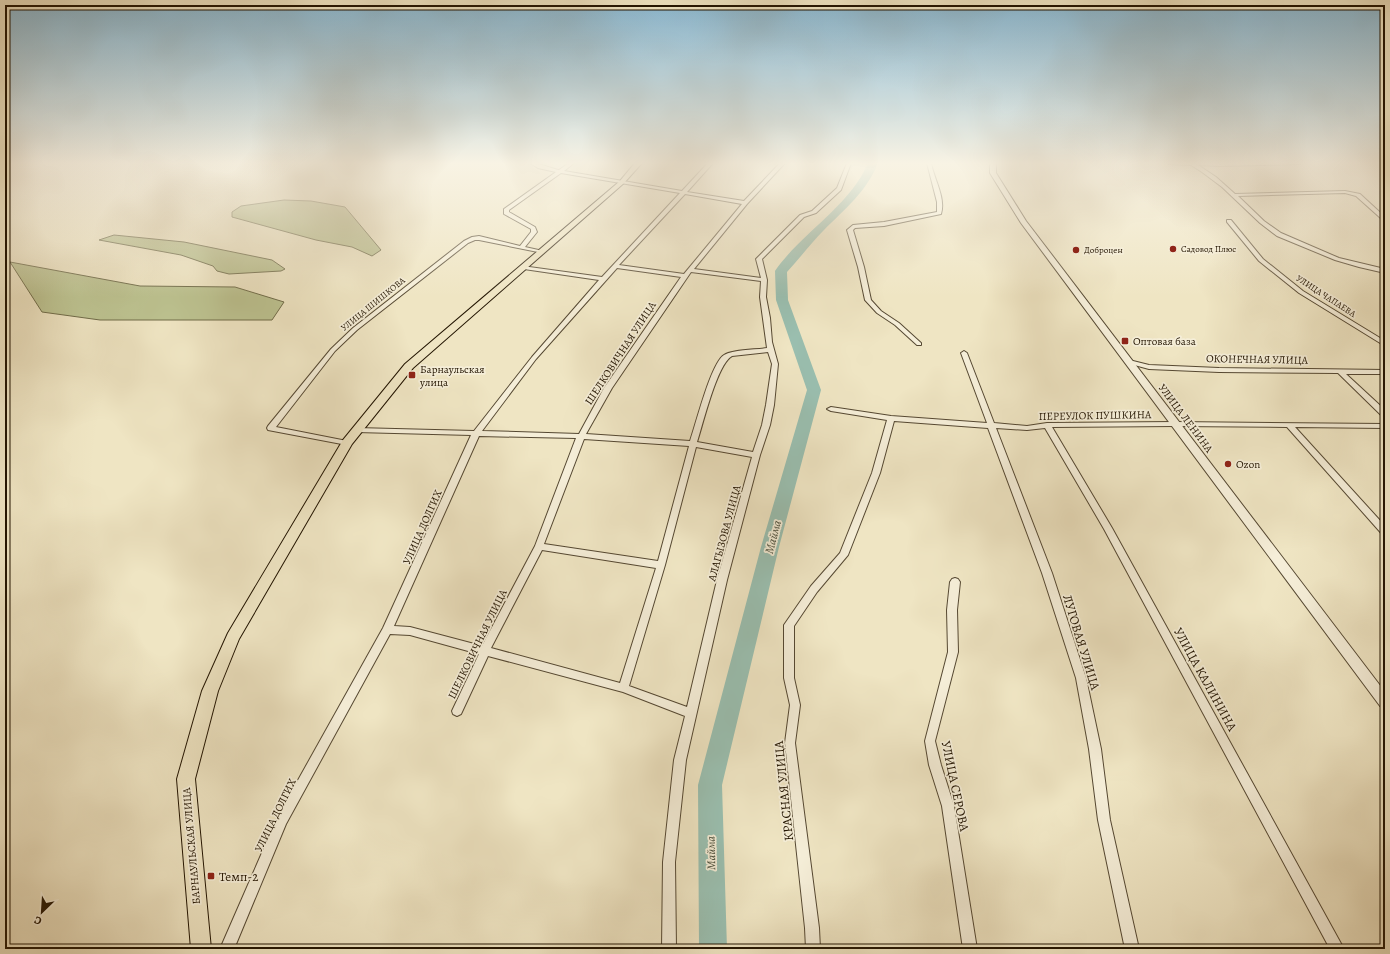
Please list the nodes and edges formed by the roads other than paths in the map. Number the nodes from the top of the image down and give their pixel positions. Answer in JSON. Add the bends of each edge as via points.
{"nodes":[{"id":1,"x":509,"y":208,"type":"edge"},
{"id":2,"x":592,"y":208,"type":"edge"},
{"id":3,"x":669,"y":208,"type":"edge"},
{"id":4,"x":741,"y":208,"type":"edge"},
{"id":5,"x":819,"y":208,"type":"edge"},
{"id":6,"x":939,"y":208,"type":"edge"},
{"id":7,"x":1014,"y":208,"type":"edge"},
{"id":8,"x":1246,"y":208,"type":"edge"},
{"id":9,"x":1372,"y":208,"type":"edge"},
{"id":10,"x":1385,"y":220,"type":"edge"},
{"id":11,"x":1229,"y":222,"type":"dead end"},
{"id":12,"x":522,"y":247,"type":"junction"},
{"id":13,"x":540,"y":252,"type":"junction"},
{"id":14,"x":616,"y":266,"type":"junction"},
{"id":15,"x":524,"y":267,"type":"junction"},
{"id":16,"x":1385,"y":271,"type":"edge"},
{"id":17,"x":688,"y":273,"type":"junction"},
{"id":18,"x":603,"y":279,"type":"junction"},
{"id":19,"x":764,"y":280,"type":"junction"},
{"id":20,"x":919,"y":344,"type":"dead end"},
{"id":21,"x":1385,"y":344,"type":"edge"},
{"id":22,"x":771,"y":350,"type":"junction"},
{"id":23,"x":964,"y":353,"type":"dead end"},
{"id":24,"x":1129,"y":362,"type":"junction"},
{"id":25,"x":1340,"y":372,"type":"junction"},
{"id":26,"x":1385,"y":372,"type":"edge"},
{"id":27,"x":831,"y":409,"type":"dead end"},
{"id":28,"x":1385,"y":414,"type":"edge"},
{"id":29,"x":891,"y":418,"type":"junction"},
{"id":30,"x":1176,"y":424,"type":"junction"},
{"id":31,"x":1047,"y":425,"type":"junction"},
{"id":32,"x":992,"y":426,"type":"junction"},
{"id":33,"x":1289,"y":426,"type":"junction"},
{"id":34,"x":1385,"y":426,"type":"edge"},
{"id":35,"x":356,"y":430,"type":"junction"},
{"id":36,"x":476,"y":433,"type":"junction"},
{"id":37,"x":581,"y":436,"type":"junction"},
{"id":38,"x":347,"y":443,"type":"junction"},
{"id":39,"x":694,"y":444,"type":"junction"},
{"id":40,"x":756,"y":455,"type":"junction"},
{"id":41,"x":1385,"y":532,"type":"edge"},
{"id":42,"x":539,"y":546,"type":"junction"},
{"id":43,"x":661,"y":565,"type":"junction"},
{"id":44,"x":955,"y":582,"type":"dead end"},
{"id":45,"x":387,"y":630,"type":"junction"},
{"id":46,"x":485,"y":650,"type":"junction"},
{"id":47,"x":623,"y":688,"type":"junction"},
{"id":48,"x":1385,"y":702,"type":"edge"},
{"id":49,"x":456,"y":711,"type":"dead end"},
{"id":50,"x":690,"y":713,"type":"junction"},
{"id":51,"x":201,"y":949,"type":"edge"},
{"id":52,"x":227,"y":949,"type":"edge"},
{"id":53,"x":669,"y":949,"type":"edge"},
{"id":54,"x":813,"y":949,"type":"edge"},
{"id":55,"x":970,"y":949,"type":"edge"},
{"id":56,"x":1132,"y":949,"type":"edge"},
{"id":57,"x":1338,"y":949,"type":"edge"}],
"edges":[{"from":1,"to":12,"type":"street","via":[[506,213],[532,228],[534,232]]},
{"from":2,"to":13,"type":"main road","name":"БАРНАУЛЬСКАЯ УЛИЦА"},
{"from":3,"to":14,"type":"street","name":"УЛИЦА ДОЛГИХ"},
{"from":4,"to":17,"type":"street","name":"ШЕЛКОВИЧНАЯ УЛИЦА"},
{"from":5,"to":19,"type":"street","name":"АЛАГЫЗОВА УЛИЦА","via":[[802,216],[759,259]]},
{"from":6,"to":20,"type":"street","via":[[939,213],[854,227],[850,230],[868,300]]},
{"from":7,"to":24,"type":"street","name":"УЛИЦА ЛЕНИНА"},
{"from":8,"to":16,"type":"street","via":[[1274,232],[1302,245]]},
{"from":9,"to":10,"type":"street"},
{"from":11,"to":21,"type":"street","name":"УЛИЦА ЧАПАЕВА","via":[[1261,260],[1301,292]]},
{"from":12,"to":13,"type":"street","name":"УЛИЦА ШИШКОВА"},
{"from":12,"to":38,"type":"street","name":"УЛИЦА ШИШКОВА","via":[[479,238],[466,242],[355,329],[333,350],[271,428]]},
{"from":13,"to":15,"type":"main road","name":"БАРНАУЛЬСКАЯ УЛИЦА"},
{"from":14,"to":17,"type":"street"},
{"from":14,"to":18,"type":"street","name":"УЛИЦА ДОЛГИХ"},
{"from":15,"to":18,"type":"street"},
{"from":15,"to":35,"type":"main road","name":"БАРНАУЛЬСКАЯ УЛИЦА","via":[[410,366]]},
{"from":17,"to":19,"type":"street"},
{"from":17,"to":37,"type":"street","name":"ШЕЛКОВИЧНАЯ УЛИЦА","via":[[608,388]]},
{"from":18,"to":36,"type":"street","name":"УЛИЦА ДОЛГИХ","via":[[534,358]]},
{"from":19,"to":22,"type":"street","name":"АЛАГЫЗОВА УЛИЦА","via":[[762,296]]},
{"from":22,"to":39,"type":"street","via":[[731,354],[725,357],[715,374]]},
{"from":22,"to":40,"type":"street","name":"АЛАГЫЗОВА УЛИЦА","via":[[775,364],[770,405]]},
{"from":23,"to":32,"type":"street","name":"ЛУГОВАЯ УЛИЦА"},
{"from":24,"to":25,"type":"street","name":"ОКОНЕЧНАЯ УЛИЦА","via":[[1149,367]]},
{"from":24,"to":30,"type":"street","name":"УЛИЦА ЛЕНИНА"},
{"from":25,"to":26,"type":"street","name":"ОКОНЕЧНАЯ УЛИЦА"},
{"from":25,"to":28,"type":"street"},
{"from":27,"to":29,"type":"street","name":"ПЕРЕУЛОК ПУШКИНА"},
{"from":29,"to":32,"type":"street","name":"ПЕРЕУЛОК ПУШКИНА"},
{"from":29,"to":54,"type":"street","name":"КРАСНАЯ УЛИЦА","via":[[876,473],[844,555],[814,589],[789,624],[789,678],[795,705],[790,743]]},
{"from":30,"to":31,"type":"street","name":"ПЕРЕУЛОК ПУШКИНА"},
{"from":30,"to":33,"type":"street","name":"ПЕРЕУЛОК ПУШКИНА"},
{"from":30,"to":48,"type":"street","name":"УЛИЦА ЛЕНИНА"},
{"from":31,"to":32,"type":"street","name":"ПЕРЕУЛОК ПУШКИНА","via":[[1027,428]]},
{"from":31,"to":57,"type":"street","name":"УЛИЦА КАЛИНИНА","via":[[1108,528]]},
{"from":32,"to":56,"type":"street","name":"ЛУГОВАЯ УЛИЦА","via":[[1047,573],[1081,678],[1095,749],[1104,820]]},
{"from":33,"to":34,"type":"street","name":"ПЕРЕУЛОК ПУШКИНА"},
{"from":33,"to":41,"type":"street"},
{"from":35,"to":36,"type":"street"},
{"from":35,"to":38,"type":"main road","name":"БАРНАУЛЬСКАЯ УЛИЦА"},
{"from":36,"to":37,"type":"street"},
{"from":36,"to":45,"type":"street","name":"УЛИЦА ДОЛГИХ"},
{"from":37,"to":39,"type":"street"},
{"from":37,"to":42,"type":"street","name":"ШЕЛКОВИЧНАЯ УЛИЦА"},
{"from":38,"to":51,"type":"main road","name":"БАРНАУЛЬСКАЯ УЛИЦА","via":[[233,637],[210,691],[186,779]]},
{"from":39,"to":40,"type":"street"},
{"from":39,"to":43,"type":"street"},
{"from":40,"to":50,"type":"street","name":"АЛАГЫЗОВА УЛИЦА"},
{"from":42,"to":43,"type":"street"},
{"from":42,"to":46,"type":"street","name":"ШЕЛКОВИЧНАЯ УЛИЦА"},
{"from":43,"to":47,"type":"street"},
{"from":44,"to":55,"type":"street","name":"УЛИЦА СЕРОВА","via":[[952,610],[953,652],[930,741],[948,806]]},
{"from":45,"to":46,"type":"street","via":[[410,631]]},
{"from":45,"to":52,"type":"street","name":"УЛИЦА ДОЛГИХ","via":[[282,820]]},
{"from":46,"to":47,"type":"street"},
{"from":46,"to":49,"type":"street","name":"ШЕЛКОВИЧНАЯ УЛИЦА"},
{"from":47,"to":50,"type":"street"},
{"from":50,"to":53,"type":"street","name":"АЛАГЫЗОВА УЛИЦА","via":[[680,760],[669,862]]}]}
